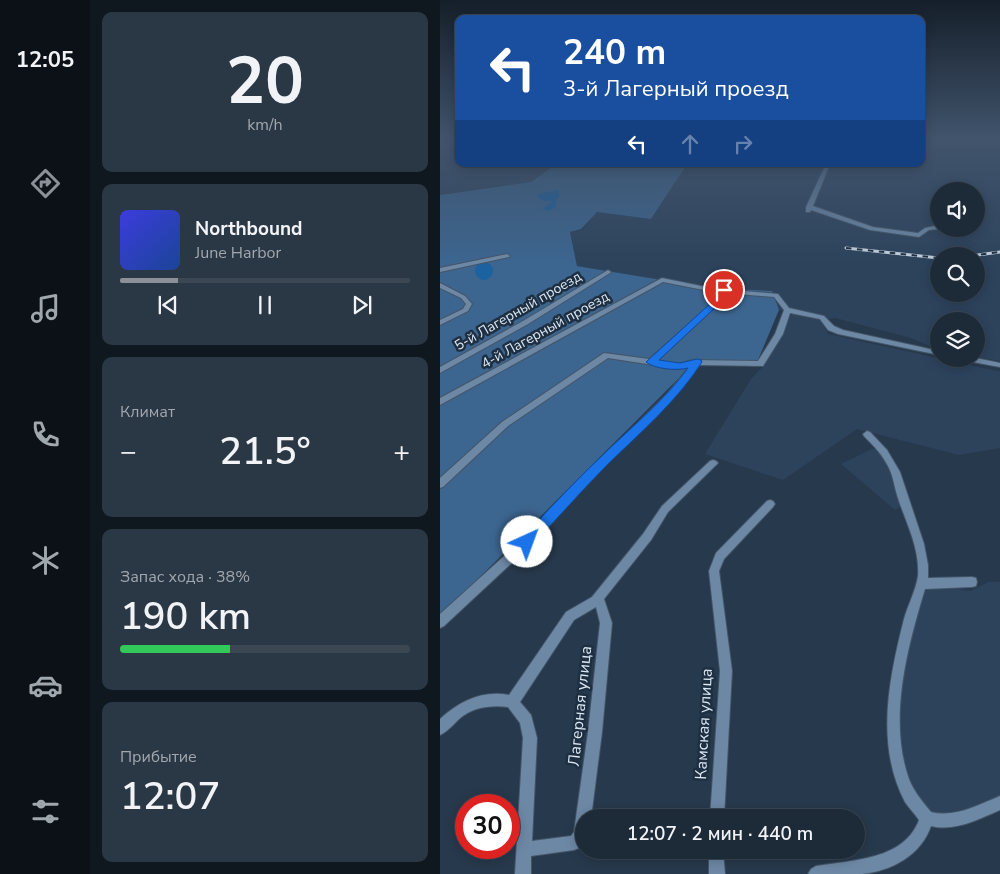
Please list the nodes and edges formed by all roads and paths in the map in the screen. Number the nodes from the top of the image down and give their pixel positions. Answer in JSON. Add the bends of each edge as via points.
{"nodes":[{"id":1,"x":821,"y":181,"type":"edge"},
{"id":2,"x":930,"y":229,"type":"edge"},
{"id":3,"x":507,"y":256,"type":"dead end"},
{"id":4,"x":440,"y":270,"type":"edge"},
{"id":5,"x":608,"y":272,"type":"dead end"},
{"id":6,"x":441,"y":286,"type":"edge"},
{"id":7,"x":724,"y":290,"type":"junction"},
{"id":8,"x":788,"y":310,"type":"junction"},
{"id":9,"x":440,"y":323,"type":"edge"},
{"id":10,"x":930,"y":351,"type":"edge"},
{"id":11,"x":650,"y":362,"type":"junction"},
{"id":12,"x":697,"y":362,"type":"junction"},
{"id":13,"x":985,"y":362,"type":"edge"},
{"id":14,"x":1000,"y":365,"type":"edge"},
{"id":15,"x":440,"y":370,"type":"edge"},
{"id":16,"x":440,"y":402,"type":"edge"},
{"id":17,"x":867,"y":434,"type":"dead end"},
{"id":18,"x":713,"y":463,"type":"dead end"},
{"id":19,"x":440,"y":484,"type":"edge"},
{"id":20,"x":770,"y":504,"type":"dead end"},
{"id":21,"x":972,"y":582,"type":"dead end"},
{"id":22,"x":922,"y":584,"type":"junction"},
{"id":23,"x":596,"y":601,"type":"junction"},
{"id":24,"x":440,"y":622,"type":"edge"},
{"id":25,"x":512,"y":702,"type":"junction"},
{"id":26,"x":440,"y":728,"type":"edge"},
{"id":27,"x":1000,"y":803,"type":"edge"},
{"id":28,"x":585,"y":809,"type":"edge"},
{"id":29,"x":718,"y":809,"type":"edge"},
{"id":30,"x":928,"y":818,"type":"junction"},
{"id":31,"x":575,"y":842,"type":"edge"},
{"id":32,"x":525,"y":849,"type":"junction"},
{"id":33,"x":716,"y":859,"type":"edge"},
{"id":34,"x":523,"y":874,"type":"edge"},
{"id":35,"x":717,"y":874,"type":"edge"},
{"id":36,"x":816,"y":874,"type":"edge"}],
"edges":[{"from":1,"to":2,"type":"street","via":[[809,209],[872,229],[919,235]]},
{"from":3,"to":4,"type":"street"},
{"from":5,"to":15,"type":"street","name":"5-й Лагерный проезд","via":[[502,337]]},
{"from":6,"to":9,"type":"street","via":[[463,297],[469,304],[466,310]]},
{"from":7,"to":8,"type":"street","via":[[776,294]]},
{"from":7,"to":11,"type":"street","via":[[715,304]]},
{"from":7,"to":16,"type":"street","name":"4-й Лагерный проезд","via":[[662,280]]},
{"from":8,"to":10,"type":"street","via":[[822,317],[831,328],[841,332]]},
{"from":8,"to":12,"type":"street","via":[[779,334],[760,364]]},
{"from":11,"to":12,"type":"street","via":[[680,367]]},
{"from":11,"to":19,"type":"street","via":[[607,355],[505,424]]},
{"from":12,"to":24,"type":"street","via":[[670,396],[527,542]]},
{"from":13,"to":14,"type":"street"},
{"from":17,"to":22,"type":"street","via":[[890,460],[920,550]]},
{"from":18,"to":23,"type":"street","via":[[665,508],[647,537]]},
{"from":20,"to":29,"type":"street","name":"Камская улица","via":[[720,556],[714,571],[726,671]]},
{"from":21,"to":22,"type":"street"},
{"from":22,"to":30,"type":"street","via":[[915,598],[899,664],[893,716],[896,756],[904,783]]},
{"from":23,"to":25,"type":"street","via":[[570,616]]},
{"from":23,"to":28,"type":"street","name":"Лагерная улица","via":[[600,602],[606,624]]},
{"from":25,"to":26,"type":"street","via":[[504,699],[465,707]]},
{"from":25,"to":32,"type":"street","via":[[526,720],[530,738]]},
{"from":27,"to":30,"type":"street","via":[[964,818]]},
{"from":30,"to":36,"type":"street","via":[[911,847],[885,862]]},
{"from":31,"to":32,"type":"street","name":"Лагерная улица"},
{"from":32,"to":34,"type":"street"},
{"from":33,"to":35,"type":"street"}]}
